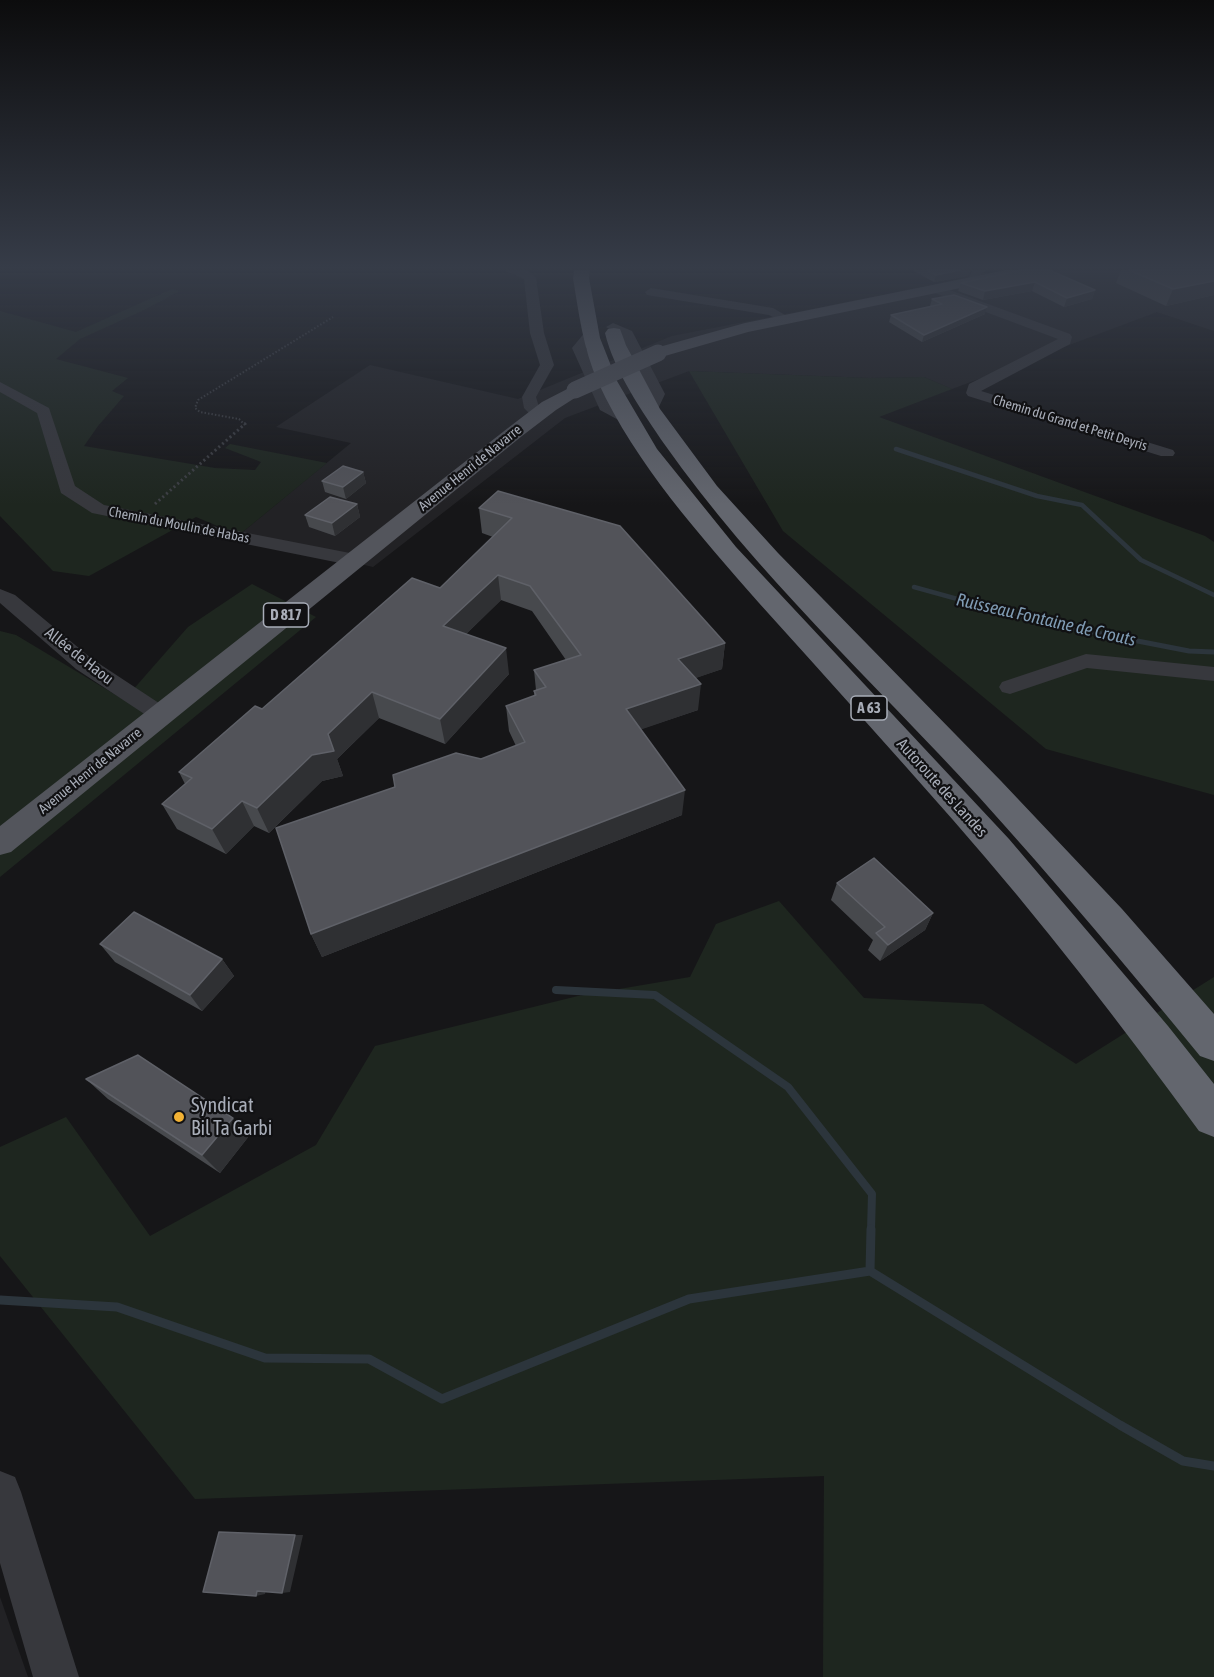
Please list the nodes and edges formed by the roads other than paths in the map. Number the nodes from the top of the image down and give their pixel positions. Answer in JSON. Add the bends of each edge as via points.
{"nodes":[{"id":1,"x":542,"y":348,"type":"edge"},
{"id":2,"x":595,"y":348,"type":"edge"},
{"id":3,"x":634,"y":348,"type":"edge"},
{"id":4,"x":673,"y":348,"type":"edge"},
{"id":5,"x":1051,"y":348,"type":"edge"},
{"id":6,"x":0,"y":386,"type":"edge"},
{"id":7,"x":538,"y":414,"type":"junction"},
{"id":8,"x":640,"y":415,"type":"junction"},
{"id":9,"x":1167,"y":453,"type":"dead end"},
{"id":10,"x":355,"y":560,"type":"junction"},
{"id":11,"x":0,"y":595,"type":"edge"},
{"id":12,"x":1214,"y":674,"type":"edge"},
{"id":13,"x":1010,"y":687,"type":"dead end"},
{"id":14,"x":160,"y":714,"type":"junction"},
{"id":15,"x":0,"y":843,"type":"edge"},
{"id":16,"x":1214,"y":1043,"type":"edge"},
{"id":17,"x":1214,"y":1118,"type":"edge"},
{"id":18,"x":0,"y":1492,"type":"edge"},
{"id":19,"x":56,"y":1677,"type":"edge"}],
"edges":[{"from":1,"to":7,"type":"street","via":[[547,365],[528,397]]},
{"from":2,"to":8,"type":"highway","name":"Autoroute des Landes","number":"A 63","via":[[611,387]]},
{"from":3,"to":8,"type":"street","via":[[658,394]]},
{"from":4,"to":7,"type":"main road","name":"Avenue Henri de Navarre","number":"D 817","bridge":true,"via":[[575,390]]},
{"from":5,"to":9,"type":"street","name":"Chemin du Grand et Petit Deyris","via":[[974,387],[973,393]]},
{"from":6,"to":10,"type":"street","name":"Chemin du Moulin de Habas","via":[[44,411],[67,489],[98,509]]},
{"from":7,"to":10,"type":"main road","name":"Avenue Henri de Navarre","number":"D 817"},
{"from":8,"to":16,"type":"highway","name":"Autoroute des Landes","number":"A 63","via":[[1109,919]]},
{"from":8,"to":17,"type":"highway","name":"Autoroute des Landes","number":"A 63","via":[[662,471],[717,539],[1049,909]]},
{"from":10,"to":14,"type":"main road","name":"Avenue Henri de Navarre","number":"D 817"},
{"from":11,"to":14,"type":"street","name":"Allée de Haou","via":[[84,664]]},
{"from":12,"to":13,"type":"street","via":[[1086,662]]},
{"from":14,"to":15,"type":"main road","name":"Avenue Henri de Navarre","number":"D 817"},
{"from":18,"to":19,"type":"street"}]}
